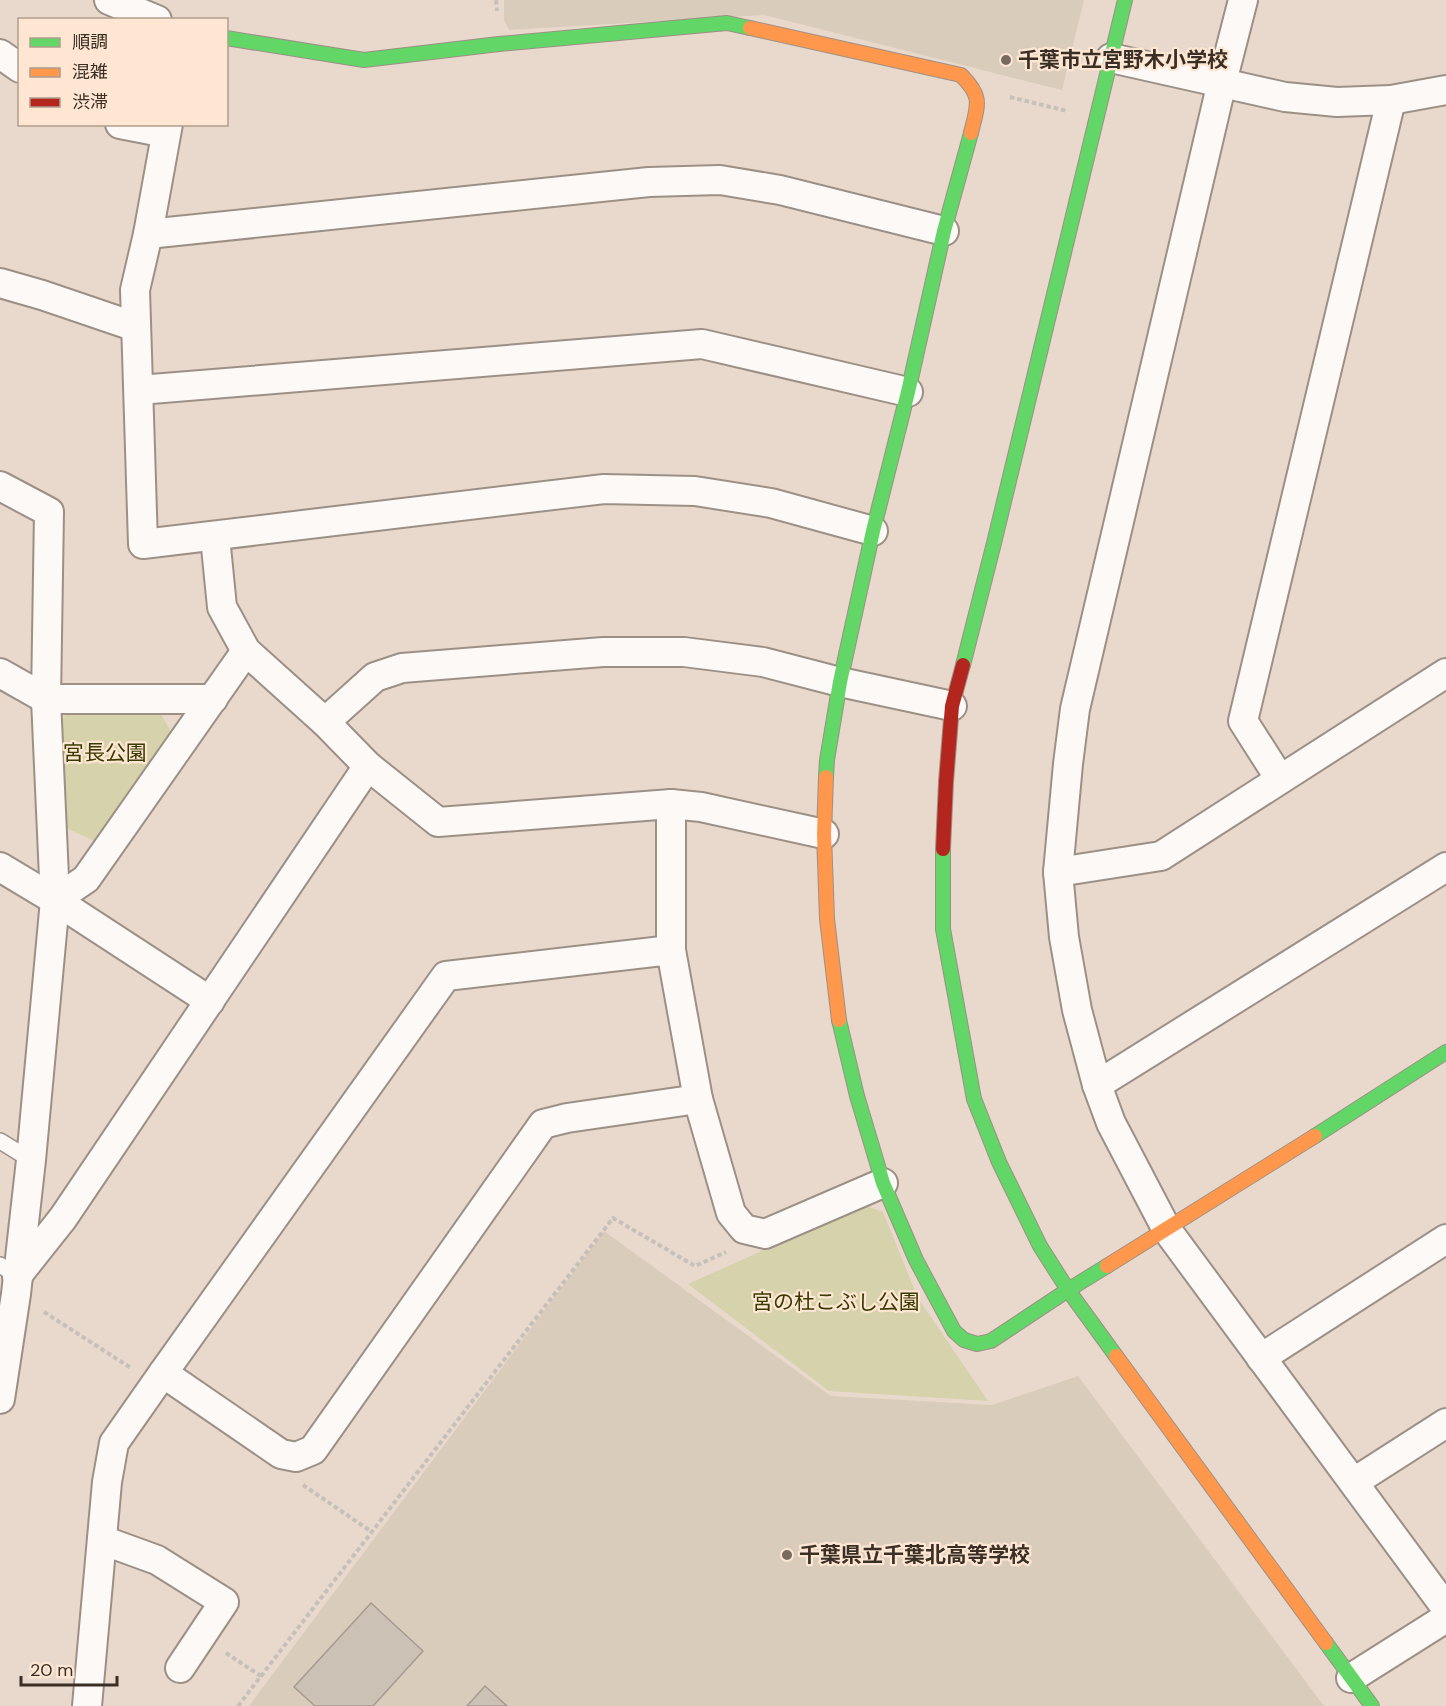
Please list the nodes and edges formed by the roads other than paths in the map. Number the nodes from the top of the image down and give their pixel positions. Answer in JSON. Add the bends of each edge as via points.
{"nodes":[{"id":1,"x":109,"y":0,"type":"edge"},
{"id":2,"x":1125,"y":0,"type":"edge"},
{"id":3,"x":1243,"y":0,"type":"edge"},
{"id":4,"x":152,"y":18,"type":"edge"},
{"id":5,"x":228,"y":38,"type":"edge"},
{"id":6,"x":0,"y":54,"type":"edge"},
{"id":7,"x":1111,"y":58,"type":"junction"},
{"id":8,"x":18,"y":67,"type":"edge"},
{"id":9,"x":1222,"y":82,"type":"junction"},
{"id":10,"x":1446,"y":90,"type":"edge"},
{"id":11,"x":1391,"y":100,"type":"junction"},
{"id":12,"x":139,"y":126,"type":"edge"},
{"id":13,"x":167,"y":129,"type":"edge"},
{"id":14,"x":944,"y":231,"type":"junction"},
{"id":15,"x":148,"y":234,"type":"junction"},
{"id":16,"x":0,"y":283,"type":"edge"},
{"id":17,"x":136,"y":327,"type":"junction"},
{"id":18,"x":139,"y":390,"type":"junction"},
{"id":19,"x":908,"y":392,"type":"junction"},
{"id":20,"x":0,"y":486,"type":"edge"},
{"id":21,"x":873,"y":531,"type":"junction"},
{"id":22,"x":215,"y":537,"type":"junction"},
{"id":23,"x":246,"y":651,"type":"junction"},
{"id":24,"x":0,"y":673,"type":"edge"},
{"id":25,"x":1446,"y":673,"type":"edge"},
{"id":26,"x":840,"y":682,"type":"junction"},
{"id":27,"x":46,"y":699,"type":"junction"},
{"id":28,"x":213,"y":699,"type":"junction"},
{"id":29,"x":952,"y":706,"type":"junction"},
{"id":30,"x":325,"y":722,"type":"junction"},
{"id":31,"x":368,"y":766,"type":"junction"},
{"id":32,"x":1281,"y":779,"type":"junction"},
{"id":33,"x":671,"y":804,"type":"junction"},
{"id":34,"x":824,"y":834,"type":"junction"},
{"id":35,"x":0,"y":867,"type":"edge"},
{"id":36,"x":1446,"y":867,"type":"edge"},
{"id":37,"x":1058,"y":872,"type":"junction"},
{"id":38,"x":55,"y":900,"type":"junction"},
{"id":39,"x":670,"y":950,"type":"junction"},
{"id":40,"x":210,"y":1001,"type":"junction"},
{"id":41,"x":1446,"y":1052,"type":"edge"},
{"id":42,"x":1097,"y":1085,"type":"junction"},
{"id":43,"x":698,"y":1099,"type":"junction"},
{"id":44,"x":0,"y":1141,"type":"edge"},
{"id":45,"x":31,"y":1160,"type":"junction"},
{"id":46,"x":883,"y":1183,"type":"junction"},
{"id":47,"x":1167,"y":1230,"type":"junction"},
{"id":48,"x":1446,"y":1239,"type":"edge"},
{"id":49,"x":11,"y":1278,"type":"edge"},
{"id":50,"x":1068,"y":1290,"type":"junction"},
{"id":51,"x":1261,"y":1358,"type":"junction"},
{"id":52,"x":159,"y":1378,"type":"junction"},
{"id":53,"x":0,"y":1399,"type":"edge"},
{"id":54,"x":1446,"y":1424,"type":"edge"},
{"id":55,"x":1354,"y":1482,"type":"junction"},
{"id":56,"x":102,"y":1540,"type":"junction"},
{"id":57,"x":1446,"y":1608,"type":"edge"},
{"id":58,"x":1446,"y":1618,"type":"edge"},
{"id":59,"x":180,"y":1668,"type":"dead end"},
{"id":60,"x":1351,"y":1678,"type":"junction"},
{"id":61,"x":87,"y":1706,"type":"edge"},
{"id":62,"x":1372,"y":1706,"type":"edge"}],
"edges":[{"from":1,"to":4,"type":"street"},
{"from":2,"to":7,"type":"street"},
{"from":3,"to":9,"type":"street"},
{"from":5,"to":14,"type":"street","via":[[364,60],[727,23],[961,75],[974,88],[978,105]]},
{"from":6,"to":8,"type":"street"},
{"from":7,"to":9,"type":"street"},
{"from":7,"to":29,"type":"street"},
{"from":9,"to":11,"type":"street","via":[[1285,97],[1337,102]]},
{"from":9,"to":37,"type":"street","via":[[1075,710]]},
{"from":10,"to":11,"type":"street"},
{"from":11,"to":32,"type":"street","via":[[1243,720]]},
{"from":12,"to":13,"type":"street"},
{"from":13,"to":15,"type":"street"},
{"from":14,"to":15,"type":"street","via":[[780,190],[720,180],[649,182]]},
{"from":14,"to":19,"type":"street"},
{"from":15,"to":17,"type":"street","via":[[135,291]]},
{"from":16,"to":17,"type":"street"},
{"from":17,"to":18,"type":"street"},
{"from":18,"to":19,"type":"street","via":[[702,344]]},
{"from":18,"to":22,"type":"street","via":[[143,544]]},
{"from":19,"to":21,"type":"street"},
{"from":20,"to":27,"type":"street","via":[[49,512]]},
{"from":21,"to":22,"type":"street","via":[[771,503],[695,491],[604,489]]},
{"from":21,"to":26,"type":"street"},
{"from":22,"to":23,"type":"street","via":[[222,607]]},
{"from":23,"to":28,"type":"street"},
{"from":23,"to":30,"type":"street"},
{"from":24,"to":27,"type":"street"},
{"from":25,"to":32,"type":"street"},
{"from":26,"to":29,"type":"street"},
{"from":26,"to":30,"type":"street","via":[[763,662],[684,652],[603,651],[402,668],[375,677]]},
{"from":26,"to":34,"type":"street","via":[[827,760]]},
{"from":27,"to":28,"type":"street"},
{"from":27,"to":38,"type":"street"},
{"from":28,"to":38,"type":"street","via":[[86,879]]},
{"from":29,"to":50,"type":"street","via":[[943,929],[974,1099],[1040,1246]]},
{"from":30,"to":31,"type":"street"},
{"from":31,"to":33,"type":"street","via":[[438,822]]},
{"from":31,"to":40,"type":"street"},
{"from":32,"to":37,"type":"street","via":[[1161,856]]},
{"from":33,"to":34,"type":"street"},
{"from":33,"to":39,"type":"street"},
{"from":34,"to":46,"type":"street","via":[[827,919],[837,1011],[856,1096]]},
{"from":35,"to":38,"type":"street"},
{"from":36,"to":42,"type":"street"},
{"from":37,"to":42,"type":"street","via":[[1077,1010]]},
{"from":38,"to":40,"type":"street"},
{"from":38,"to":45,"type":"street"},
{"from":39,"to":43,"type":"street"},
{"from":39,"to":52,"type":"street","via":[[446,976]]},
{"from":40,"to":49,"type":"street","via":[[63,1218]]},
{"from":41,"to":47,"type":"street"},
{"from":42,"to":47,"type":"street","via":[[1111,1123]]},
{"from":43,"to":46,"type":"street","via":[[731,1213],[744,1229],[765,1234]]},
{"from":43,"to":52,"type":"street","via":[[543,1124],[313,1450],[296,1457],[281,1454]]},
{"from":44,"to":45,"type":"lane"},
{"from":45,"to":49,"type":"street"},
{"from":46,"to":50,"type":"street","via":[[916,1260],[954,1331],[964,1340],[977,1344],[991,1341]]},
{"from":47,"to":50,"type":"street"},
{"from":47,"to":51,"type":"street"},
{"from":48,"to":51,"type":"street"},
{"from":49,"to":53,"type":"street"},
{"from":50,"to":60,"type":"street"},
{"from":51,"to":55,"type":"street"},
{"from":52,"to":56,"type":"street","via":[[114,1443]]},
{"from":54,"to":55,"type":"street"},
{"from":55,"to":57,"type":"street"},
{"from":56,"to":59,"type":"street","via":[[157,1560],[224,1602]]},
{"from":56,"to":61,"type":"street"},
{"from":58,"to":60,"type":"street"},
{"from":60,"to":62,"type":"street"}]}
